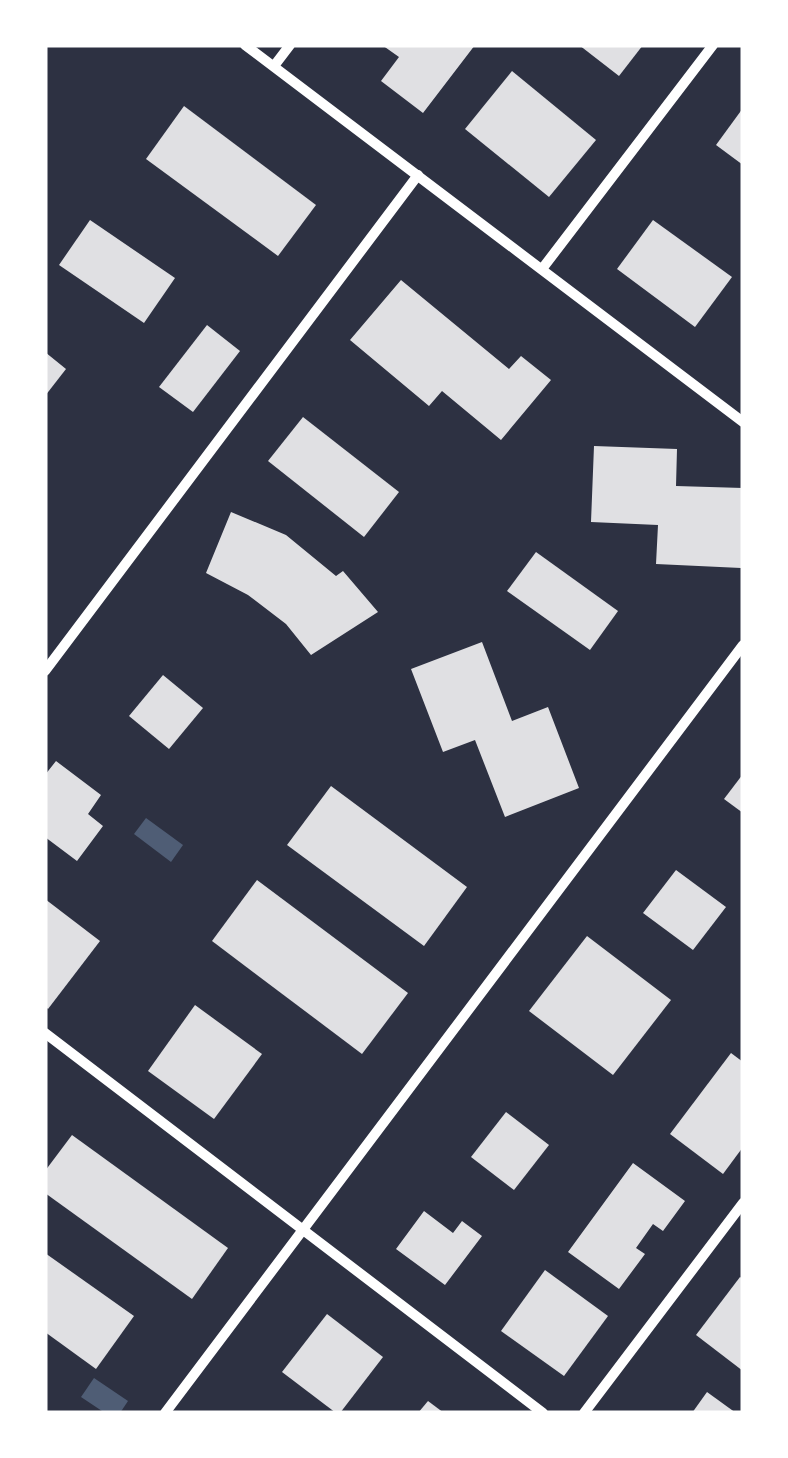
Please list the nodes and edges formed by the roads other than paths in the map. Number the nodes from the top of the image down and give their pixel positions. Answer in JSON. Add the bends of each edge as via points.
{"nodes":[{"id":1,"x":245,"y":45,"type":"edge"},
{"id":2,"x":290,"y":45,"type":"edge"},
{"id":3,"x":713,"y":45,"type":"edge"},
{"id":4,"x":274,"y":66,"type":"junction"},
{"id":5,"x":418,"y":175,"type":"junction"},
{"id":6,"x":542,"y":269,"type":"junction"},
{"id":7,"x":743,"y":422,"type":"edge"},
{"id":8,"x":743,"y":645,"type":"edge"},
{"id":9,"x":45,"y":671,"type":"edge"},
{"id":10,"x":45,"y":1033,"type":"edge"},
{"id":11,"x":743,"y":1203,"type":"edge"},
{"id":12,"x":303,"y":1230,"type":"junction"},
{"id":13,"x":165,"y":1413,"type":"edge"},
{"id":14,"x":543,"y":1413,"type":"edge"},
{"id":15,"x":584,"y":1413,"type":"edge"}],
"edges":[{"from":1,"to":4,"type":"street"},
{"from":2,"to":4,"type":"street"},
{"from":3,"to":6,"type":"street"},
{"from":4,"to":5,"type":"street"},
{"from":5,"to":6,"type":"street"},
{"from":5,"to":9,"type":"street"},
{"from":6,"to":7,"type":"street"},
{"from":8,"to":12,"type":"street"},
{"from":10,"to":12,"type":"street"},
{"from":11,"to":15,"type":"street"},
{"from":12,"to":13,"type":"street"},
{"from":12,"to":14,"type":"street"}]}
